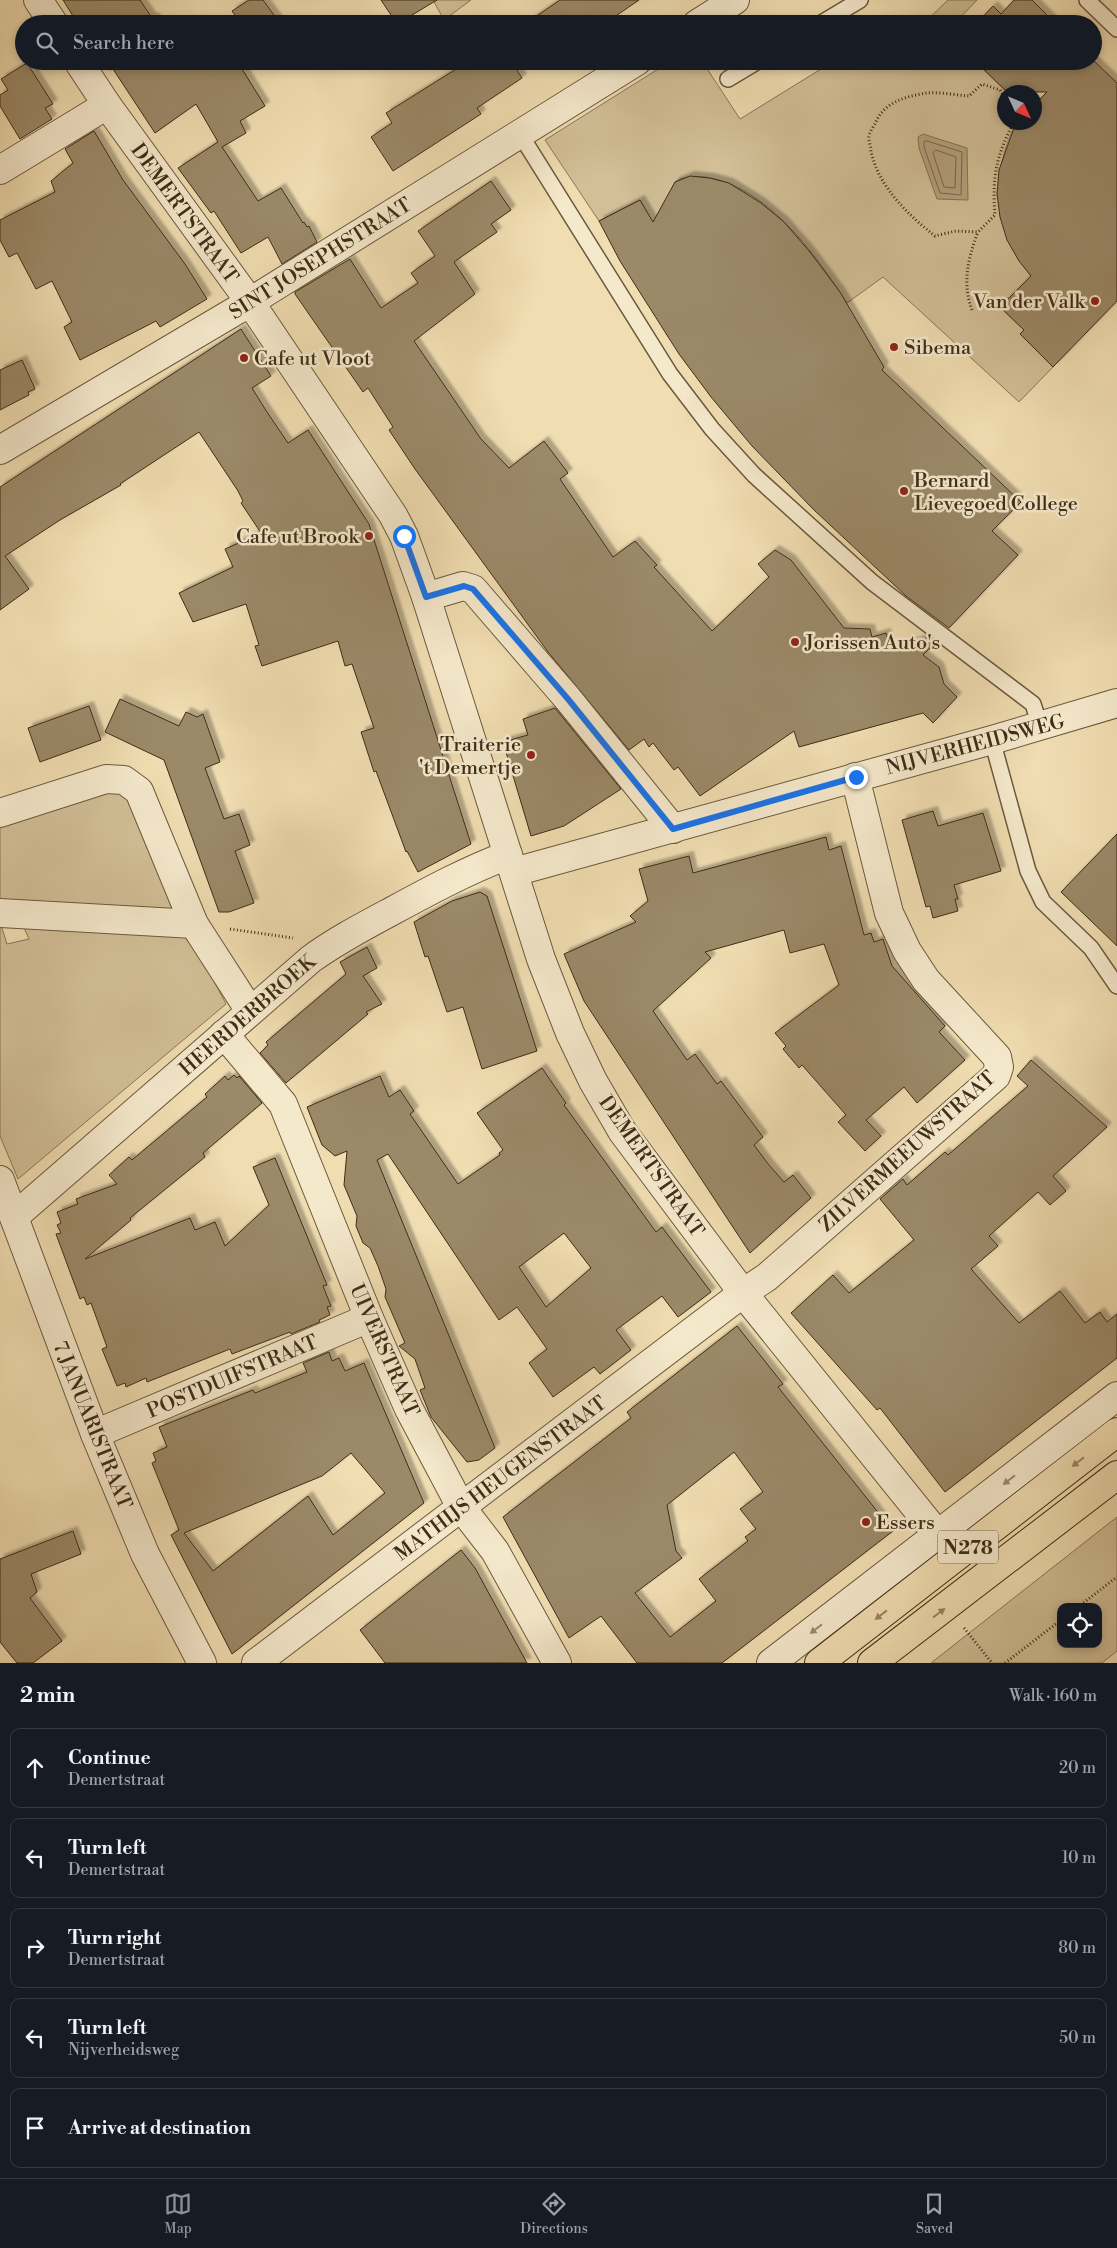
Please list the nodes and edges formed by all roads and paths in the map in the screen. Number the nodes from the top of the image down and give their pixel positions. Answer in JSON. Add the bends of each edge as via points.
{"nodes":[{"id":1,"x":38,"y":0,"type":"edge"},
{"id":2,"x":735,"y":0,"type":"edge"},
{"id":3,"x":860,"y":0,"type":"edge"},
{"id":4,"x":1088,"y":0,"type":"edge"},
{"id":5,"x":48,"y":15,"type":"edge"},
{"id":6,"x":711,"y":15,"type":"edge"},
{"id":7,"x":835,"y":15,"type":"edge"},
{"id":8,"x":1117,"y":29,"type":"edge"},
{"id":9,"x":84,"y":70,"type":"edge"},
{"id":10,"x":623,"y":70,"type":"edge"},
{"id":11,"x":744,"y":70,"type":"edge"},
{"id":12,"x":728,"y":80,"type":"dead end"},
{"id":13,"x":997,"y":89,"type":"edge"},
{"id":14,"x":107,"y":105,"type":"junction"},
{"id":15,"x":1010,"y":130,"type":"edge"},
{"id":16,"x":520,"y":134,"type":"junction"},
{"id":17,"x":0,"y":170,"type":"edge"},
{"id":18,"x":978,"y":232,"type":"junction"},
{"id":19,"x":250,"y":302,"type":"junction"},
{"id":20,"x":972,"y":310,"type":"dead end"},
{"id":21,"x":0,"y":450,"type":"edge"},
{"id":22,"x":426,"y":597,"type":"junction"},
{"id":23,"x":1117,"y":703,"type":"edge"},
{"id":24,"x":1040,"y":726,"type":"junction"},
{"id":25,"x":992,"y":740,"type":"junction"},
{"id":26,"x":856,"y":777,"type":"junction"},
{"id":27,"x":0,"y":813,"type":"edge"},
{"id":28,"x":673,"y":829,"type":"junction"},
{"id":29,"x":511,"y":863,"type":"junction"},
{"id":30,"x":0,"y":914,"type":"edge"},
{"id":31,"x":194,"y":924,"type":"junction"},
{"id":32,"x":332,"y":944,"type":"junction"},
{"id":33,"x":1117,"y":986,"type":"edge"},
{"id":34,"x":250,"y":1011,"type":"junction"},
{"id":35,"x":224,"y":1034,"type":"junction"},
{"id":36,"x":0,"y":1180,"type":"edge"},
{"id":37,"x":14,"y":1217,"type":"junction"},
{"id":38,"x":743,"y":1293,"type":"junction"},
{"id":39,"x":369,"y":1318,"type":"junction"},
{"id":40,"x":1117,"y":1396,"type":"edge"},
{"id":41,"x":1117,"y":1432,"type":"edge"},
{"id":42,"x":95,"y":1434,"type":"junction"},
{"id":43,"x":1117,"y":1475,"type":"edge"},
{"id":44,"x":461,"y":1507,"type":"junction"},
{"id":45,"x":938,"y":1535,"type":"junction"},
{"id":46,"x":897,"y":1565,"type":"junction"},
{"id":47,"x":1117,"y":1577,"type":"edge"},
{"id":48,"x":915,"y":1588,"type":"junction"},
{"id":49,"x":1083,"y":1603,"type":"edge"},
{"id":50,"x":1057,"y":1623,"type":"edge"},
{"id":51,"x":962,"y":1626,"type":"dead end"},
{"id":52,"x":202,"y":1663,"type":"edge"},
{"id":53,"x":256,"y":1663,"type":"edge"},
{"id":54,"x":557,"y":1663,"type":"edge"},
{"id":55,"x":771,"y":1663,"type":"edge"},
{"id":56,"x":819,"y":1663,"type":"edge"},
{"id":57,"x":872,"y":1663,"type":"edge"},
{"id":58,"x":992,"y":1663,"type":"edge"},
{"id":59,"x":1005,"y":1663,"type":"edge"}],
"edges":[{"from":1,"to":5,"type":"street"},
{"from":2,"to":6,"type":"street"},
{"from":3,"to":7,"type":"lane"},
{"from":4,"to":8,"type":"lane"},
{"from":9,"to":14,"type":"street","name":"DEMERTSTRAAT"},
{"from":10,"to":16,"type":"street","name":"SINT JOSEPHSTRAAT"},
{"from":11,"to":12,"type":"lane"},
{"from":13,"to":18,"type":"path","via":[[982,84],[969,96],[929,93],[906,98],[880,113],[869,137],[873,160],[883,181],[918,223],[935,236],[956,231]]},
{"from":14,"to":17,"type":"street"},
{"from":14,"to":19,"type":"street","name":"DEMERTSTRAAT"},
{"from":15,"to":18,"type":"path","via":[[1001,147],[995,172],[995,215]]},
{"from":16,"to":19,"type":"street","name":"SINT JOSEPHSTRAAT"},
{"from":16,"to":24,"type":"lane","via":[[670,374],[712,429],[754,474],[872,582],[1033,704]]},
{"from":18,"to":20,"type":"path","via":[[966,277],[967,297]]},
{"from":19,"to":21,"type":"street","name":"SINT JOSEPHSTRAAT"},
{"from":19,"to":22,"type":"street","name":"DEMERTSTRAAT","via":[[393,515]]},
{"from":22,"to":28,"type":"street","via":[[464,586],[473,589],[568,699]]},
{"from":22,"to":29,"type":"street","name":"DEMERTSTRAAT"},
{"from":23,"to":24,"type":"street","name":"NIJVERHEIDSWEG"},
{"from":24,"to":25,"type":"street","name":"NIJVERHEIDSWEG"},
{"from":25,"to":26,"type":"street","name":"NIJVERHEIDSWEG"},
{"from":25,"to":33,"type":"lane","via":[[1028,871],[1043,902],[1091,948]]},
{"from":26,"to":28,"type":"street","name":"NIJVERHEIDSWEG"},
{"from":26,"to":38,"type":"street","name":"ZILVERMEEUWSTRAAT","via":[[889,913],[898,933],[926,980],[997,1057],[999,1067],[996,1076],[767,1277]]},
{"from":27,"to":31,"type":"street","via":[[106,779],[124,780],[139,791]]},
{"from":28,"to":29,"type":"street","name":"NIJVERHEIDSWEG"},
{"from":29,"to":32,"type":"street","name":"HEERDERBROEK","via":[[474,868]]},
{"from":29,"to":38,"type":"street","name":"DEMERTSTRAAT","via":[[541,960],[570,1034],[593,1081],[622,1131]]},
{"from":30,"to":31,"type":"street"},
{"from":31,"to":32,"type":"path"},
{"from":31,"to":34,"type":"street"},
{"from":32,"to":34,"type":"street","name":"HEERDERBROEK"},
{"from":34,"to":35,"type":"street","name":"HEERDERBROEK"},
{"from":35,"to":37,"type":"street","name":"HEERDERBROEK"},
{"from":35,"to":39,"type":"street","name":"UIVERSTRAAT","via":[[283,1104]]},
{"from":36,"to":37,"type":"street","name":"7 JANUARISTRAAT"},
{"from":37,"to":42,"type":"street","name":"7 JANUARISTRAAT"},
{"from":38,"to":44,"type":"street","name":"MATHIJS HEUGENSTRAAT"},
{"from":38,"to":45,"type":"street","name":"DEMERTSTRAAT"},
{"from":39,"to":42,"type":"street","name":"POSTDUIFSTRAAT"},
{"from":39,"to":44,"type":"street","name":"UIVERSTRAAT","via":[[409,1409]]},
{"from":40,"to":45,"type":"street","one_way":true},
{"from":41,"to":48,"type":"main road","number":"N278","one_way":true},
{"from":42,"to":52,"type":"street","name":"7 JANUARISTRAAT","via":[[145,1554]]},
{"from":57,"to":43,"type":"main road","number":"N278","one_way":true},
{"from":44,"to":53,"type":"street","name":"MATHIJS HEUGENSTRAAT"},
{"from":44,"to":54,"type":"street","name":"UIVERSTRAAT","via":[[495,1551]]},
{"from":45,"to":46,"type":"street"},
{"from":46,"to":48,"type":"street"},
{"from":46,"to":55,"type":"street","one_way":true},
{"from":47,"to":49,"type":"path"},
{"from":48,"to":56,"type":"main road","number":"N278","one_way":true},
{"from":50,"to":59,"type":"path"},
{"from":51,"to":58,"type":"path"}]}
